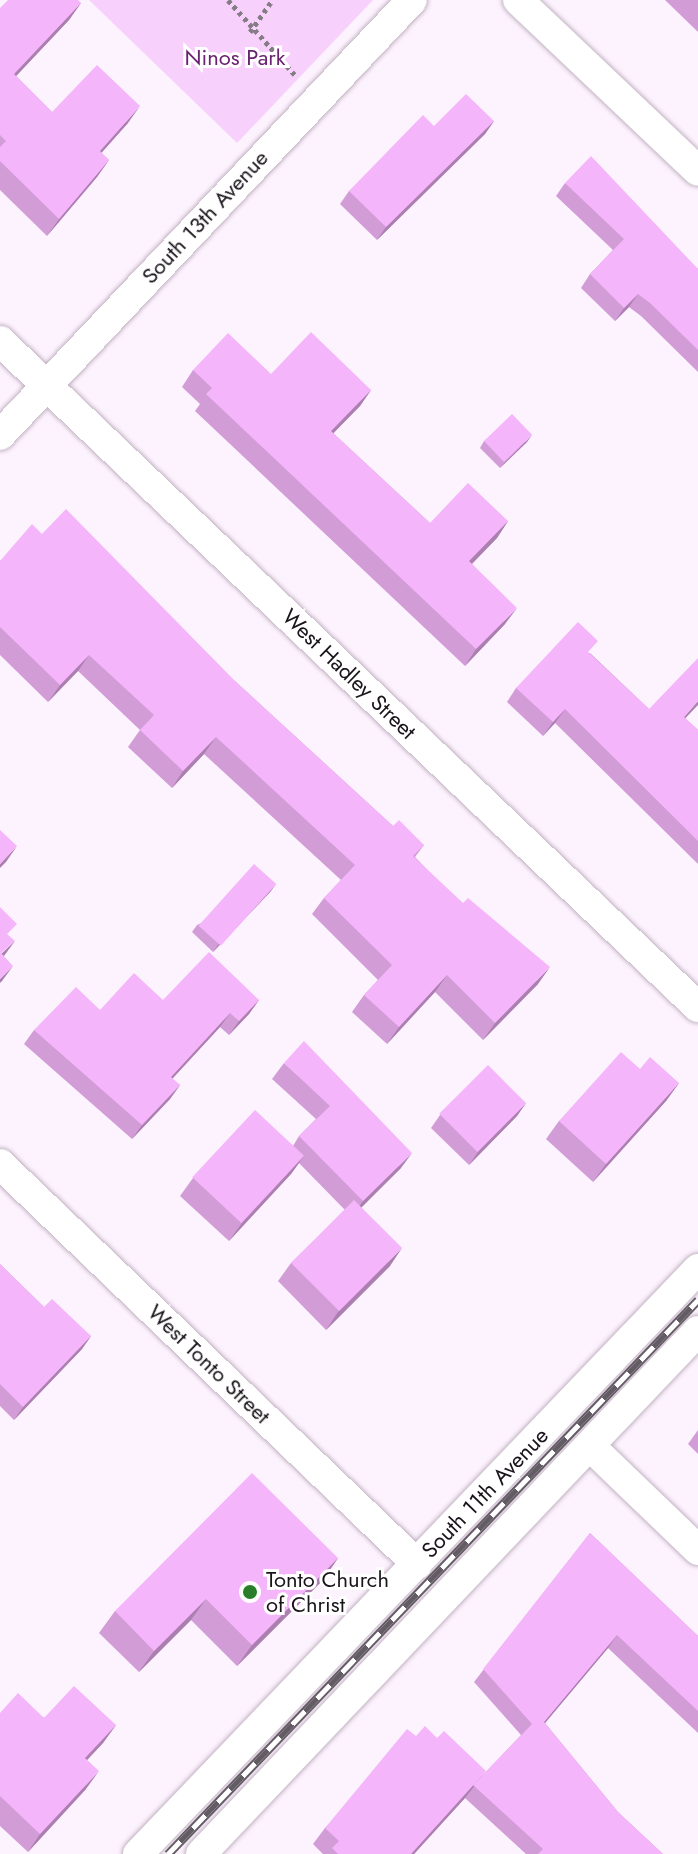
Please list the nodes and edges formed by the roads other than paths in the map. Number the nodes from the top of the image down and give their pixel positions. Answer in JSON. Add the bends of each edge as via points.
{"nodes":[{"id":1,"x":412,"y":0,"type":"edge"},
{"id":2,"x":518,"y":0,"type":"edge"},
{"id":3,"x":698,"y":171,"type":"edge"},
{"id":4,"x":0,"y":341,"type":"edge"},
{"id":5,"x":47,"y":385,"type":"junction"},
{"id":6,"x":0,"y":435,"type":"edge"},
{"id":7,"x":698,"y":1007,"type":"edge"},
{"id":8,"x":0,"y":1164,"type":"edge"},
{"id":9,"x":698,"y":1269,"type":"edge"},
{"id":10,"x":698,"y":1331,"type":"edge"},
{"id":11,"x":590,"y":1446,"type":"junction"},
{"id":12,"x":698,"y":1550,"type":"edge"},
{"id":13,"x":417,"y":1564,"type":"junction"},
{"id":14,"x":138,"y":1854,"type":"edge"},
{"id":15,"x":201,"y":1854,"type":"edge"}],
"edges":[{"from":1,"to":5,"type":"street","name":"South 13th Avenue"},
{"from":2,"to":3,"type":"street"},
{"from":4,"to":5,"type":"street","name":"West Hadley Street"},
{"from":5,"to":6,"type":"street","name":"South 13th Avenue"},
{"from":5,"to":7,"type":"street","name":"West Hadley Street"},
{"from":8,"to":13,"type":"street","name":"West Tonto Street"},
{"from":9,"to":13,"type":"street","name":"South 11th Avenue"},
{"from":10,"to":11,"type":"street","name":"South 11th Avenue"},
{"from":11,"to":12,"type":"street"},
{"from":11,"to":15,"type":"street","name":"South 11th Avenue"},
{"from":13,"to":14,"type":"street","name":"South 11th Avenue"}]}
